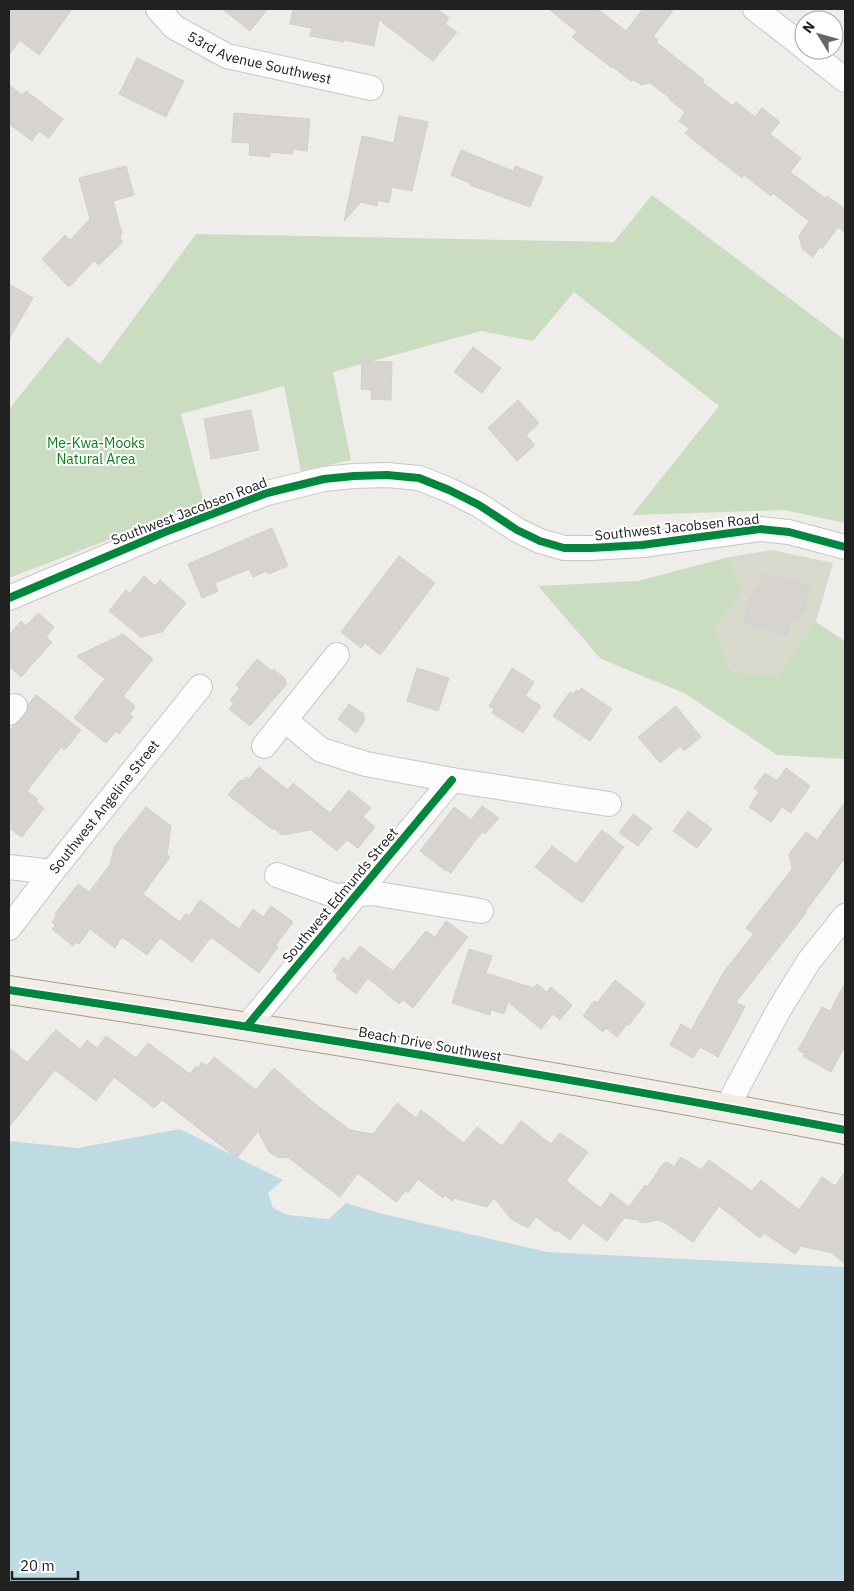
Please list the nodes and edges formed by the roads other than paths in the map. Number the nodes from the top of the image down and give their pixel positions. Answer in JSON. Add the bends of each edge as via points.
{"nodes":[{"id":1,"x":158,"y":9,"type":"edge"},
{"id":2,"x":755,"y":9,"type":"edge"},
{"id":3,"x":794,"y":39,"type":"edge"},
{"id":4,"x":820,"y":60,"type":"edge"},
{"id":5,"x":845,"y":80,"type":"edge"},
{"id":6,"x":371,"y":88,"type":"dead end"},
{"id":7,"x":845,"y":548,"type":"edge"},
{"id":8,"x":9,"y":598,"type":"edge"},
{"id":9,"x":337,"y":655,"type":"dead end"},
{"id":10,"x":200,"y":687,"type":"dead end"},
{"id":11,"x":285,"y":720,"type":"junction"},
{"id":12,"x":264,"y":746,"type":"dead end"},
{"id":13,"x":452,"y":780,"type":"junction"},
{"id":14,"x":609,"y":804,"type":"dead end"},
{"id":15,"x":9,"y":866,"type":"edge"},
{"id":16,"x":52,"y":872,"type":"junction"},
{"id":17,"x":277,"y":875,"type":"dead end"},
{"id":18,"x":356,"y":894,"type":"junction"},
{"id":19,"x":481,"y":911,"type":"dead end"},
{"id":20,"x":845,"y":916,"type":"edge"},
{"id":21,"x":9,"y":928,"type":"edge"},
{"id":22,"x":9,"y":990,"type":"edge"},
{"id":23,"x":247,"y":1026,"type":"junction"},
{"id":24,"x":727,"y":1108,"type":"junction"},
{"id":25,"x":845,"y":1130,"type":"edge"}],
"edges":[{"from":1,"to":6,"type":"street","name":"53rd Avenue Southwest","via":[[174,27],[227,56]]},
{"from":2,"to":3,"type":"street"},
{"from":4,"to":5,"type":"street"},
{"from":7,"to":8,"type":"street","name":"Southwest Jacobsen Road","via":[[789,532],[760,529],[642,546],[564,548],[517,530],[479,505],[419,478],[354,476],[324,479],[267,493]]},
{"from":9,"to":11,"type":"street"},
{"from":10,"to":16,"type":"street","name":"Southwest Angeline Street"},
{"from":11,"to":12,"type":"street"},
{"from":11,"to":13,"type":"street","via":[[321,750],[366,764]]},
{"from":13,"to":14,"type":"street"},
{"from":13,"to":18,"type":"street","name":"Southwest Edmunds Street"},
{"from":15,"to":16,"type":"street"},
{"from":16,"to":21,"type":"street","name":"Southwest Angeline Street"},
{"from":17,"to":18,"type":"street","via":[[336,896]]},
{"from":18,"to":19,"type":"street","via":[[372,893]]},
{"from":18,"to":23,"type":"street","name":"Southwest Edmunds Street"},
{"from":20,"to":24,"type":"street","via":[[804,969]]},
{"from":22,"to":23,"type":"main road","name":"Beach Drive Southwest"},
{"from":23,"to":24,"type":"main road","name":"Beach Drive Southwest"},
{"from":24,"to":25,"type":"main road","name":"Beach Drive Southwest"}]}
